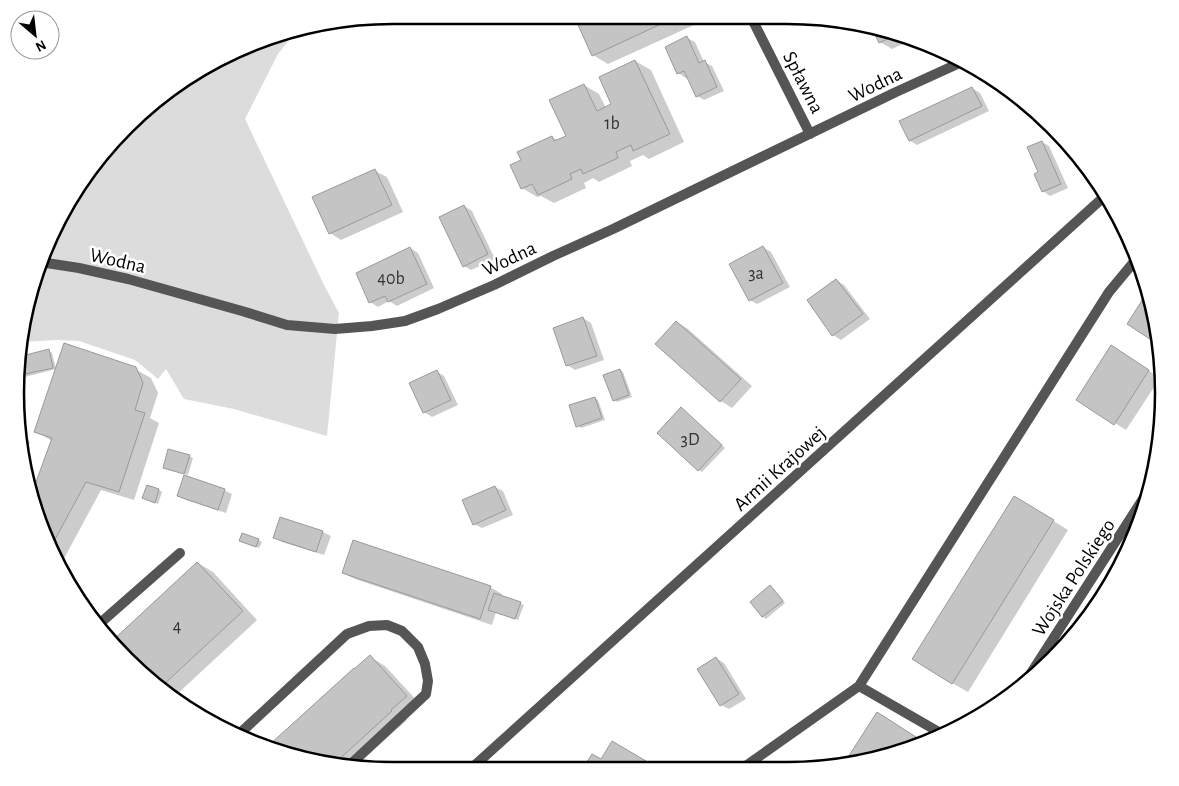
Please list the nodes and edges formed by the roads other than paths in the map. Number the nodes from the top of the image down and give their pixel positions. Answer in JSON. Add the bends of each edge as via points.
{"nodes":[{"id":1,"x":754,"y":24,"type":"edge"},
{"id":2,"x":955,"y":65,"type":"edge"},
{"id":3,"x":810,"y":134,"type":"junction"},
{"id":4,"x":1101,"y":200,"type":"edge"},
{"id":5,"x":47,"y":263,"type":"edge"},
{"id":6,"x":1132,"y":264,"type":"edge"},
{"id":7,"x":1137,"y":509,"type":"edge"},
{"id":8,"x":1125,"y":528,"type":"junction"},
{"id":9,"x":1128,"y":531,"type":"edge"},
{"id":10,"x":180,"y":552,"type":"dead end"},
{"id":11,"x":102,"y":620,"type":"edge"},
{"id":12,"x":1038,"y":663,"type":"edge"},
{"id":13,"x":859,"y":686,"type":"junction"},
{"id":14,"x":243,"y":730,"type":"edge"},
{"id":15,"x":936,"y":730,"type":"edge"},
{"id":16,"x":355,"y":760,"type":"edge"},
{"id":17,"x":478,"y":762,"type":"edge"},
{"id":18,"x":751,"y":762,"type":"edge"}],
"edges":[{"from":1,"to":3,"type":"street","name":"Spławna"},
{"from":2,"to":3,"type":"street","name":"Wodna"},
{"from":3,"to":5,"type":"street","name":"Wodna","via":[[494,285],[405,321],[335,329],[288,325],[128,279]]},
{"from":4,"to":17,"type":"street","name":"Armii Krajowej"},
{"from":6,"to":13,"type":"street","via":[[1109,292]]},
{"from":7,"to":8,"type":"street","name":"Wojska Polskiego"},
{"from":8,"to":9,"type":"street"},
{"from":8,"to":12,"type":"street","name":"Wojska Polskiego"},
{"from":10,"to":11,"type":"street"},
{"from":13,"to":15,"type":"street"},
{"from":13,"to":18,"type":"street"},
{"from":14,"to":16,"type":"street","via":[[347,634],[369,626],[387,625],[402,631],[418,647],[426,664],[426,694]]}]}
